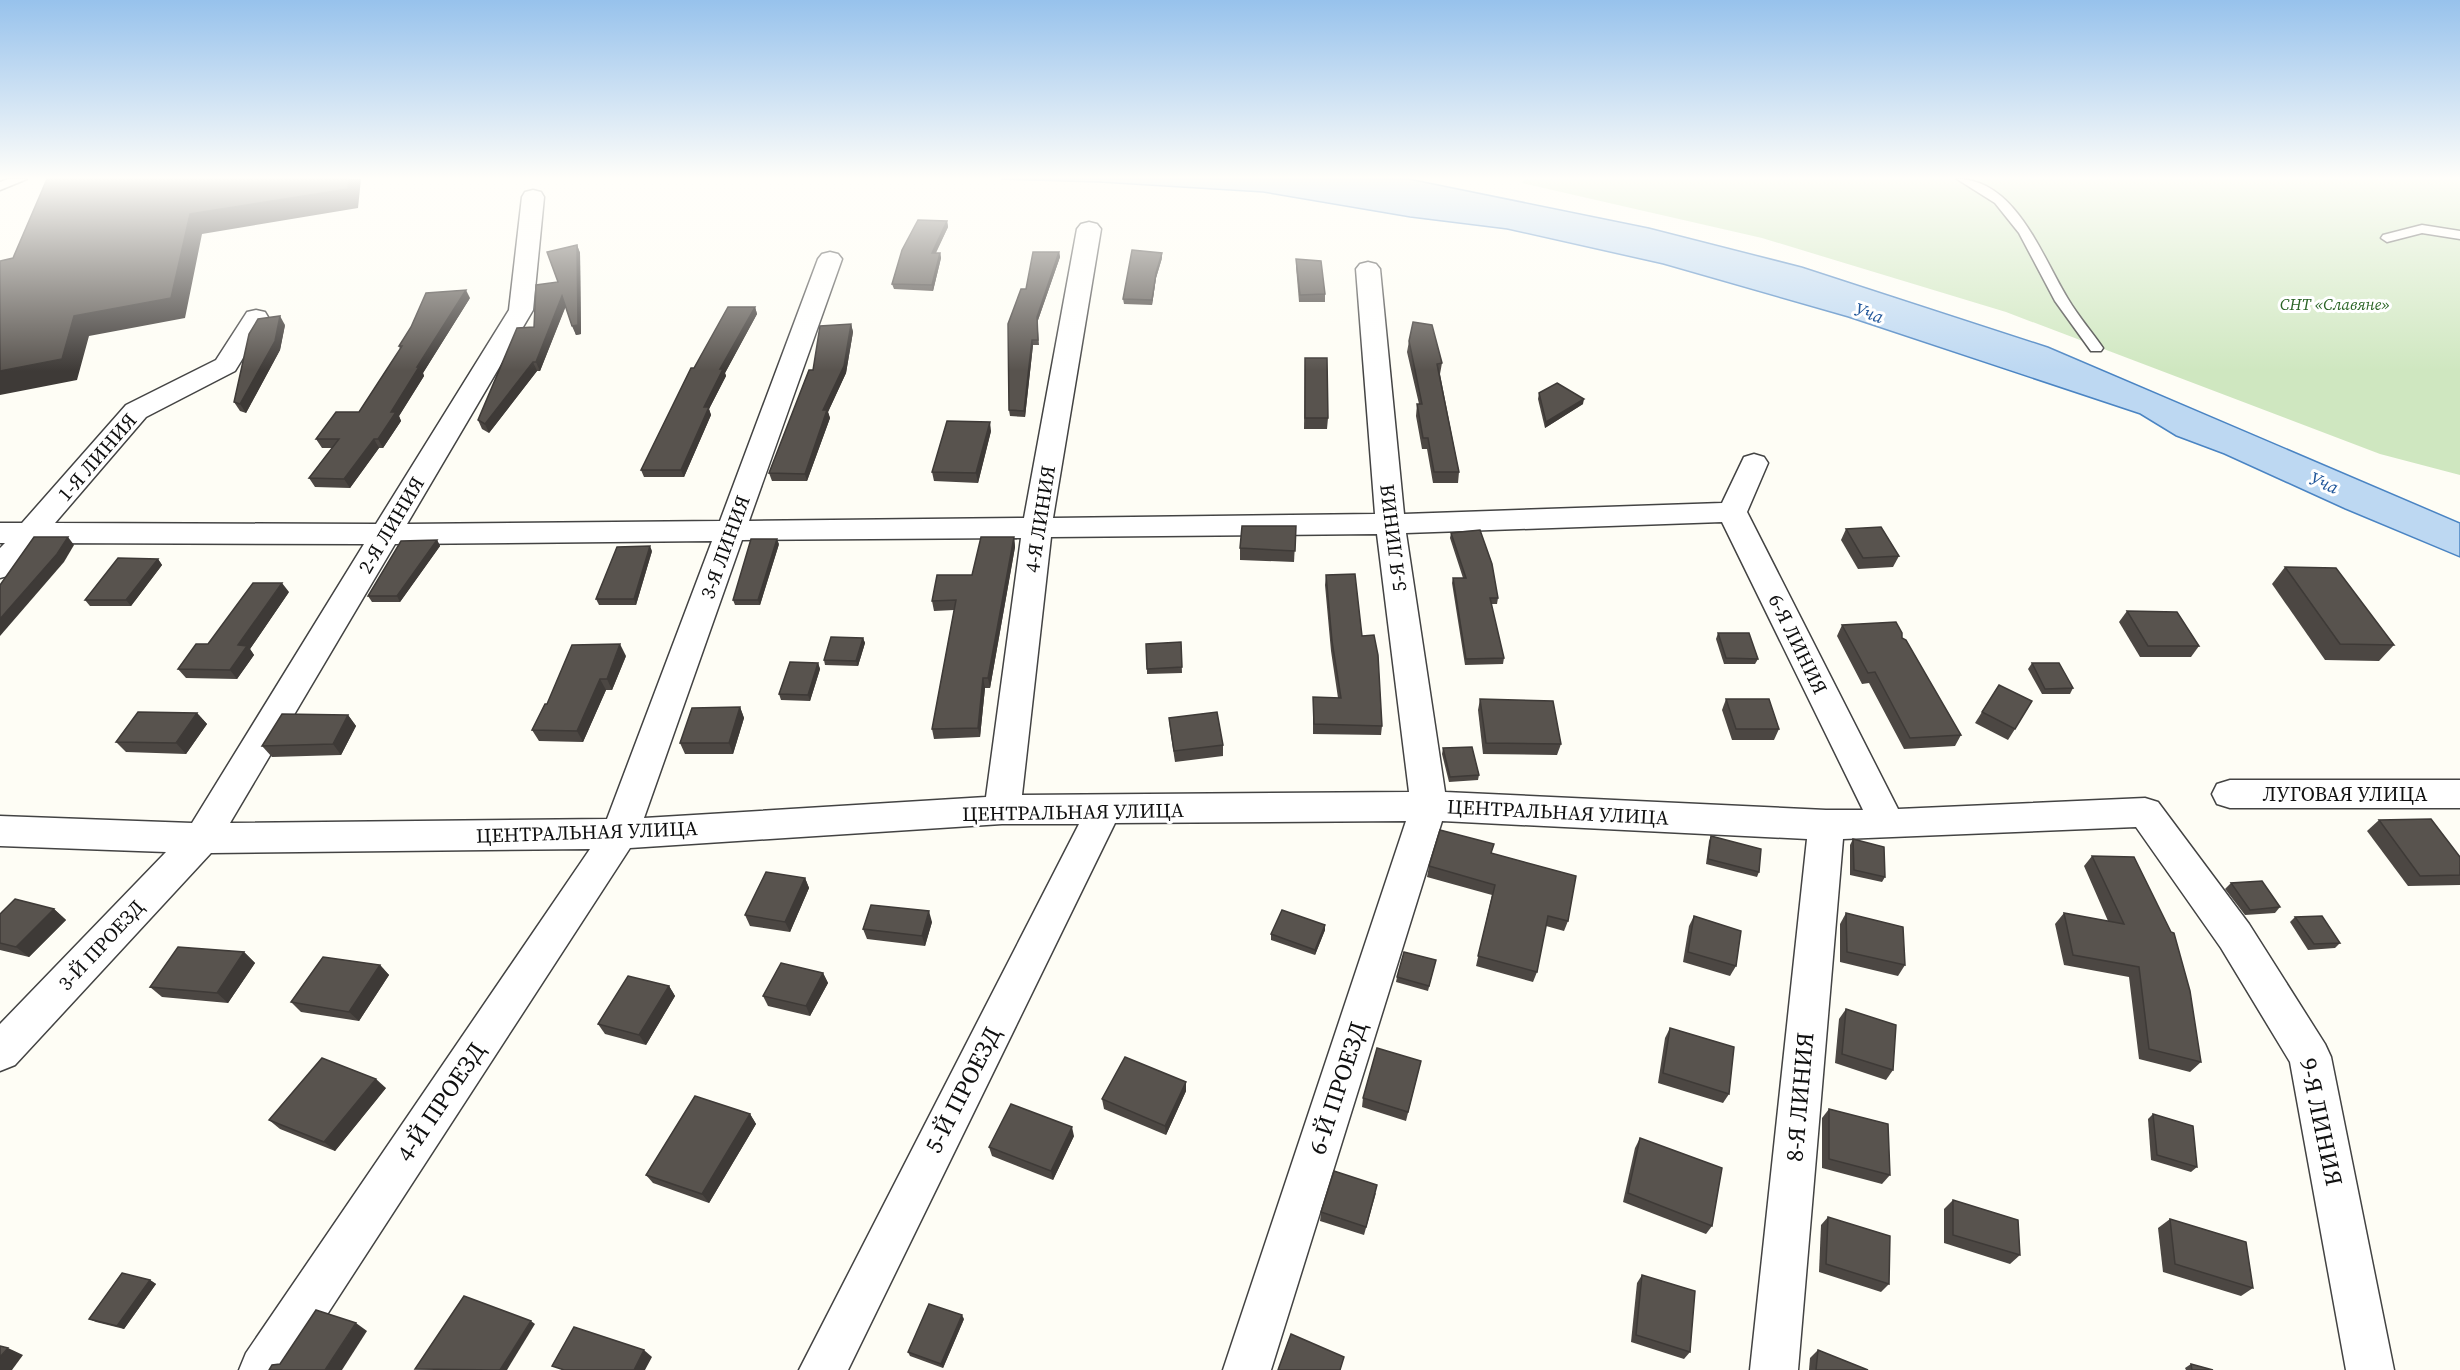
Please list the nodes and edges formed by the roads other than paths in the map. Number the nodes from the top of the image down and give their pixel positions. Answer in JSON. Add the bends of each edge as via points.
{"nodes":[{"id":1,"x":528,"y":243,"type":"edge"},
{"id":2,"x":1087,"y":243,"type":"edge"},
{"id":3,"x":2031,"y":243,"type":"edge"},
{"id":4,"x":830,"y":259,"type":"dead end"},
{"id":5,"x":1368,"y":269,"type":"dead end"},
{"id":6,"x":256,"y":316,"type":"dead end"},
{"id":7,"x":2096,"y":348,"type":"dead end"},
{"id":8,"x":1754,"y":463,"type":"dead end"},
{"id":9,"x":1732,"y":512,"type":"junction"},
{"id":10,"x":1390,"y":524,"type":"junction"},
{"id":11,"x":1037,"y":527,"type":"junction"},
{"id":12,"x":730,"y":531,"type":"junction"},
{"id":13,"x":0,"y":533,"type":"edge"},
{"id":14,"x":30,"y":534,"type":"junction"},
{"id":15,"x":386,"y":534,"type":"junction"},
{"id":16,"x":0,"y":568,"type":"edge"},
{"id":17,"x":2230,"y":794,"type":"dead end"},
{"id":18,"x":2460,"y":794,"type":"edge"},
{"id":19,"x":1429,"y":806,"type":"junction"},
{"id":20,"x":1002,"y":810,"type":"junction"},
{"id":21,"x":1104,"y":811,"type":"junction"},
{"id":22,"x":2145,"y":812,"type":"joint"},
{"id":23,"x":1888,"y":824,"type":"junction"},
{"id":24,"x":1826,"y":825,"type":"junction"},
{"id":25,"x":0,"y":831,"type":"edge"},
{"id":26,"x":620,"y":834,"type":"junction"},
{"id":27,"x":202,"y":838,"type":"junction"},
{"id":28,"x":0,"y":1052,"type":"edge"},
{"id":29,"x":263,"y":1370,"type":"edge"},
{"id":30,"x":823,"y":1370,"type":"edge"},
{"id":31,"x":1247,"y":1370,"type":"edge"},
{"id":32,"x":1774,"y":1370,"type":"edge"},
{"id":33,"x":2370,"y":1370,"type":"edge"}],
"edges":[{"from":1,"to":15,"type":"street","name":"2-Я ЛИНИЯ","via":[[521,310]]},
{"from":2,"to":11,"type":"street","name":"4-Я ЛИНИЯ"},
{"from":3,"to":7,"type":"lane","via":[[2062,301]]},
{"from":4,"to":12,"type":"street","name":"3-Я ЛИНИЯ"},
{"from":5,"to":10,"type":"street","name":"5-Я ЛИНИЯ"},
{"from":6,"to":14,"type":"street","name":"1-Я ЛИНИЯ","via":[[226,365],[136,411]]},
{"from":8,"to":9,"type":"street"},
{"from":9,"to":10,"type":"street"},
{"from":9,"to":23,"type":"street","name":"6-Я ЛИНИЯ"},
{"from":10,"to":11,"type":"street"},
{"from":10,"to":19,"type":"street","name":"5-Я ЛИНИЯ"},
{"from":11,"to":12,"type":"street"},
{"from":11,"to":20,"type":"street","name":"4-Я ЛИНИЯ"},
{"from":12,"to":15,"type":"street"},
{"from":12,"to":26,"type":"street","name":"3-Я ЛИНИЯ"},
{"from":13,"to":14,"type":"street"},
{"from":14,"to":15,"type":"street"},
{"from":14,"to":16,"type":"street","name":"1-Я ЛИНИЯ"},
{"from":15,"to":27,"type":"street","name":"2-Я ЛИНИЯ"},
{"from":17,"to":18,"type":"street","name":"ЛУГОВАЯ УЛИЦА"},
{"from":19,"to":21,"type":"street","name":"ЦЕНТРАЛЬНАЯ УЛИЦА"},
{"from":19,"to":24,"type":"street","name":"ЦЕНТРАЛЬНАЯ УЛИЦА"},
{"from":19,"to":31,"type":"street","name":"6-Й ПРОЕЗД"},
{"from":20,"to":21,"type":"street","name":"ЦЕНТРАЛЬНАЯ УЛИЦА"},
{"from":20,"to":26,"type":"street","name":"ЦЕНТРАЛЬНАЯ УЛИЦА"},
{"from":21,"to":30,"type":"street","name":"5-Й ПРОЕЗД"},
{"from":22,"to":23,"type":"street","name":"ЦЕНТРАЛЬНАЯ УЛИЦА"},
{"from":22,"to":33,"type":"street","name":"9-Я ЛИНИЯ","via":[[2235,936],[2310,1057]]},
{"from":23,"to":24,"type":"street","name":"ЦЕНТРАЛЬНАЯ УЛИЦА"},
{"from":24,"to":32,"type":"street","name":"8-Я ЛИНИЯ"},
{"from":25,"to":27,"type":"street","name":"ЦЕНТРАЛЬНАЯ УЛИЦА"},
{"from":26,"to":27,"type":"street","name":"ЦЕНТРАЛЬНАЯ УЛИЦА"},
{"from":26,"to":29,"type":"street","name":"4-Й ПРОЕЗД"},
{"from":27,"to":28,"type":"street","name":"3-Й ПРОЕЗД"}]}
